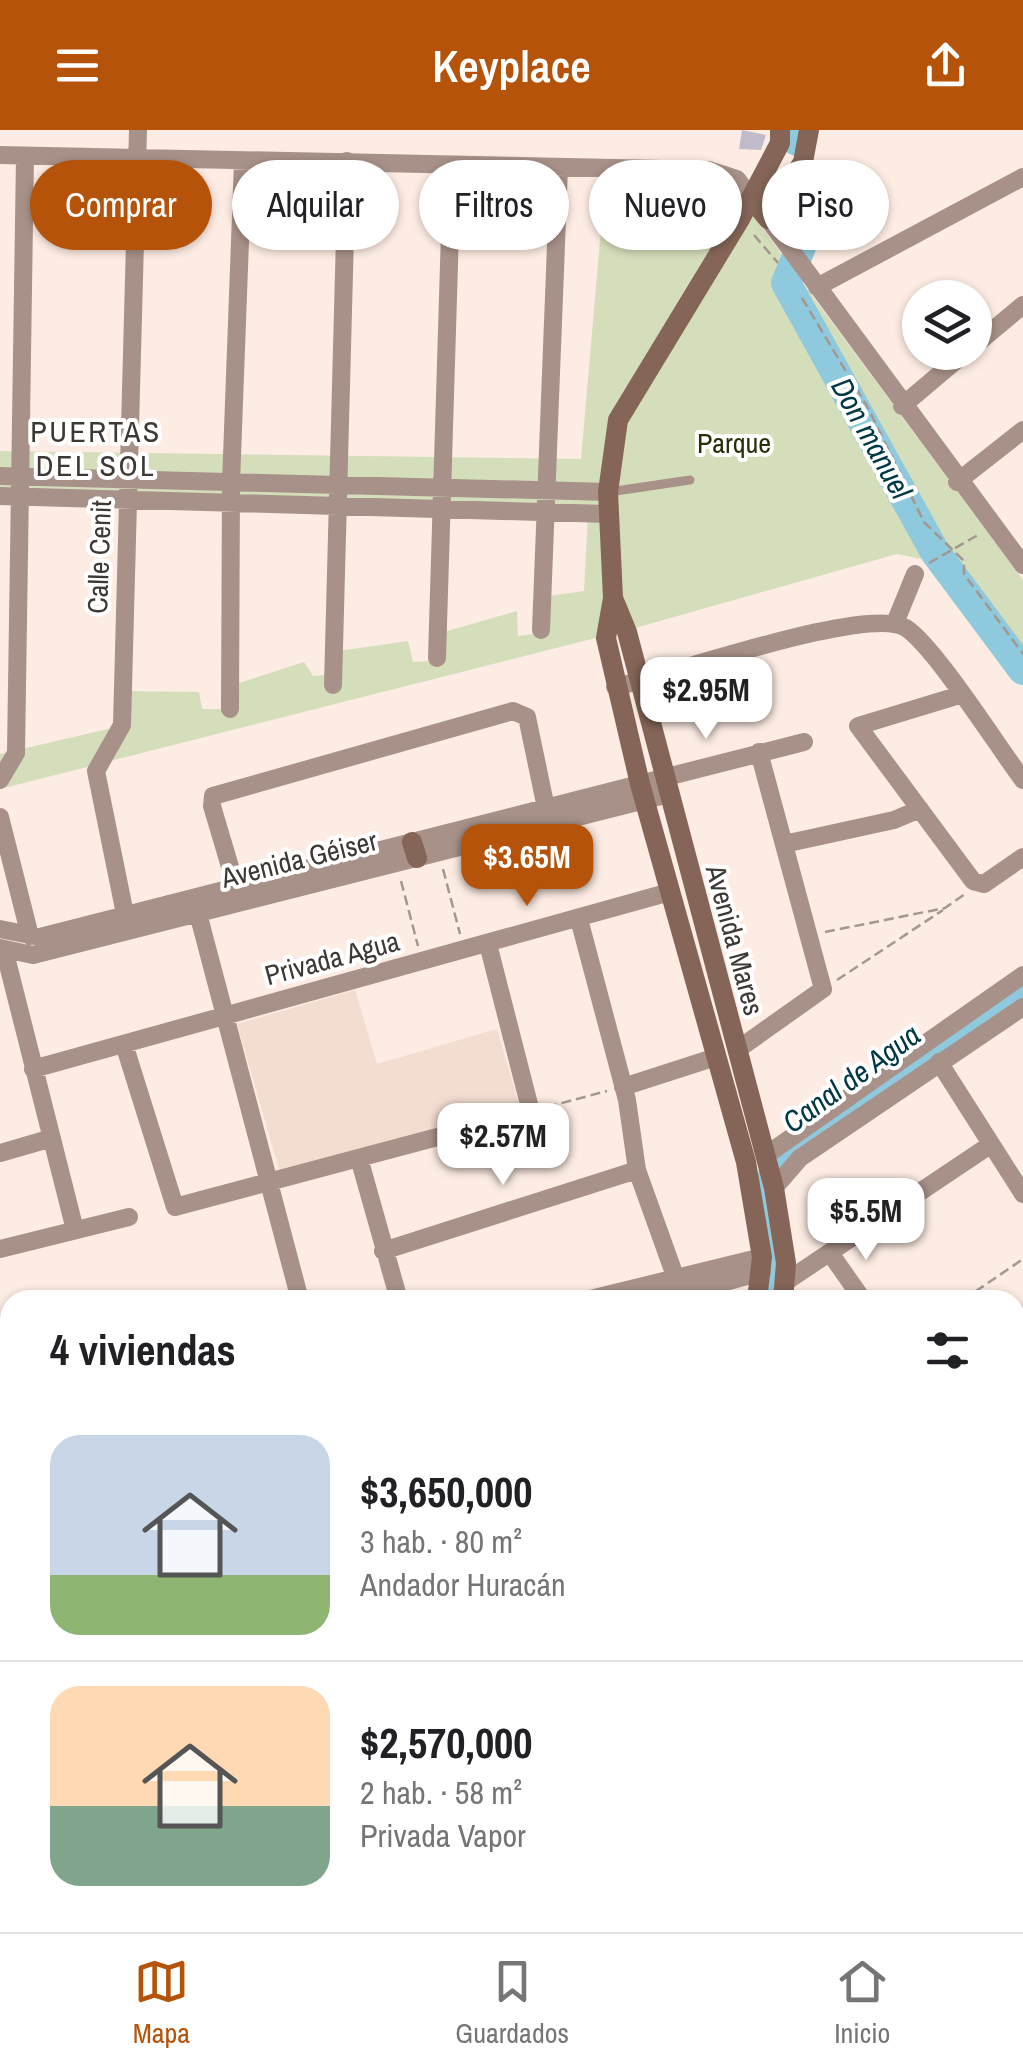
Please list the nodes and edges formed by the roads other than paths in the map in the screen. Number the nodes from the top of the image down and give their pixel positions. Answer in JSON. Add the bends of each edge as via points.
{"nodes":[{"id":1,"x":138,"y":130,"type":"edge"},
{"id":2,"x":780,"y":130,"type":"edge"},
{"id":3,"x":808,"y":130,"type":"edge"},
{"id":4,"x":0,"y":155,"type":"edge"},
{"id":5,"x":26,"y":156,"type":"junction"},
{"id":6,"x":137,"y":158,"type":"junction"},
{"id":7,"x":803,"y":160,"type":"edge"},
{"id":8,"x":232,"y":161,"type":"edge"},
{"id":9,"x":569,"y":168,"type":"edge"},
{"id":10,"x":1023,"y":176,"type":"edge"},
{"id":11,"x":751,"y":198,"type":"junction"},
{"id":12,"x":762,"y":212,"type":"edge"},
{"id":13,"x":241,"y":250,"type":"edge"},
{"id":14,"x":345,"y":250,"type":"edge"},
{"id":15,"x":449,"y":250,"type":"edge"},
{"id":16,"x":555,"y":250,"type":"edge"},
{"id":17,"x":790,"y":250,"type":"edge"},
{"id":18,"x":809,"y":285,"type":"junction"},
{"id":19,"x":1023,"y":305,"type":"edge"},
{"id":20,"x":992,"y":331,"type":"edge"},
{"id":21,"x":945,"y":370,"type":"edge"},
{"id":22,"x":902,"y":406,"type":"junction"},
{"id":23,"x":1023,"y":430,"type":"edge"},
{"id":24,"x":0,"y":476,"type":"edge"},
{"id":25,"x":23,"y":476,"type":"junction"},
{"id":26,"x":690,"y":480,"type":"dead end"},
{"id":27,"x":957,"y":482,"type":"junction"},
{"id":28,"x":128,"y":489,"type":"junction"},
{"id":29,"x":608,"y":492,"type":"junction"},
{"id":30,"x":231,"y":493,"type":"junction"},
{"id":31,"x":338,"y":494,"type":"junction"},
{"id":32,"x":0,"y":496,"type":"edge"},
{"id":33,"x":23,"y":497,"type":"junction"},
{"id":34,"x":441,"y":498,"type":"junction"},
{"id":35,"x":545,"y":502,"type":"junction"},
{"id":36,"x":608,"y":514,"type":"junction"},
{"id":37,"x":1022,"y":563,"type":"edge"},
{"id":38,"x":914,"y":574,"type":"dead end"},
{"id":39,"x":613,"y":598,"type":"junction"},
{"id":40,"x":895,"y":623,"type":"junction"},
{"id":41,"x":541,"y":630,"type":"dead end"},
{"id":42,"x":436,"y":658,"type":"dead end"},
{"id":43,"x":640,"y":682,"type":"junction"},
{"id":44,"x":333,"y":685,"type":"dead end"},
{"id":45,"x":615,"y":686,"type":"junction"},
{"id":46,"x":960,"y":696,"type":"junction"},
{"id":47,"x":230,"y":709,"type":"dead end"},
{"id":48,"x":804,"y":742,"type":"dead end"},
{"id":49,"x":759,"y":752,"type":"junction"},
{"id":50,"x":0,"y":780,"type":"edge"},
{"id":51,"x":1023,"y":780,"type":"edge"},
{"id":52,"x":667,"y":786,"type":"junction"},
{"id":53,"x":643,"y":792,"type":"junction"},
{"id":54,"x":546,"y":808,"type":"junction"},
{"id":55,"x":920,"y":809,"type":"junction"},
{"id":56,"x":0,"y":817,"type":"edge"},
{"id":57,"x":784,"y":844,"type":"junction"},
{"id":58,"x":408,"y":854,"type":"junction"},
{"id":59,"x":1023,"y":857,"type":"edge"},
{"id":60,"x":236,"y":887,"type":"junction"},
{"id":61,"x":670,"y":892,"type":"junction"},
{"id":62,"x":196,"y":905,"type":"junction"},
{"id":63,"x":126,"y":914,"type":"junction"},
{"id":64,"x":579,"y":919,"type":"junction"},
{"id":65,"x":0,"y":929,"type":"edge"},
{"id":66,"x":30,"y":936,"type":"junction"},
{"id":67,"x":488,"y":944,"type":"junction"},
{"id":68,"x":2,"y":948,"type":"edge"},
{"id":69,"x":701,"y":965,"type":"junction"},
{"id":70,"x":1023,"y":974,"type":"edge"},
{"id":71,"x":1022,"y":1011,"type":"edge"},
{"id":72,"x":222,"y":1016,"type":"junction"},
{"id":73,"x":124,"y":1044,"type":"junction"},
{"id":74,"x":737,"y":1050,"type":"junction"},
{"id":75,"x":716,"y":1057,"type":"junction"},
{"id":76,"x":940,"y":1062,"type":"junction"},
{"id":77,"x":34,"y":1069,"type":"junction"},
{"id":78,"x":623,"y":1087,"type":"junction"},
{"id":79,"x":52,"y":1138,"type":"junction"},
{"id":80,"x":990,"y":1145,"type":"junction"},
{"id":81,"x":0,"y":1152,"type":"edge"},
{"id":82,"x":765,"y":1156,"type":"junction"},
{"id":83,"x":360,"y":1158,"type":"junction"},
{"id":84,"x":638,"y":1170,"type":"junction"},
{"id":85,"x":266,"y":1185,"type":"junction"},
{"id":86,"x":774,"y":1188,"type":"junction"},
{"id":87,"x":1023,"y":1194,"type":"edge"},
{"id":88,"x":129,"y":1217,"type":"dead end"},
{"id":89,"x":75,"y":1230,"type":"junction"},
{"id":90,"x":0,"y":1249,"type":"edge"},
{"id":91,"x":384,"y":1251,"type":"junction"},
{"id":92,"x":830,"y":1253,"type":"junction"},
{"id":93,"x":762,"y":1265,"type":"junction"},
{"id":94,"x":674,"y":1276,"type":"junction"},
{"id":95,"x":297,"y":1290,"type":"edge"},
{"id":96,"x":396,"y":1290,"type":"edge"},
{"id":97,"x":623,"y":1290,"type":"edge"},
{"id":98,"x":688,"y":1290,"type":"edge"},
{"id":99,"x":758,"y":1290,"type":"edge"},
{"id":100,"x":785,"y":1290,"type":"edge"},
{"id":101,"x":856,"y":1290,"type":"edge"}],
"edges":[{"from":1,"to":6,"type":"street","name":"Calle Cenit"},
{"from":2,"to":11,"type":"main road","name":"Avenida Mares","via":[[780,143]]},
{"from":3,"to":7,"type":"main road"},
{"from":4,"to":5,"type":"street"},
{"from":5,"to":6,"type":"street"},
{"from":5,"to":25,"type":"street"},
{"from":6,"to":8,"type":"street"},
{"from":6,"to":28,"type":"street","name":"Calle Cenit"},
{"from":9,"to":11,"type":"street","via":[[709,170],[737,179]]},
{"from":10,"to":18,"type":"street"},
{"from":11,"to":12,"type":"main road"},
{"from":11,"to":29,"type":"main road","name":"Avenida Mares","via":[[618,420]]},
{"from":13,"to":30,"type":"street"},
{"from":14,"to":31,"type":"street"},
{"from":15,"to":34,"type":"street"},
{"from":16,"to":35,"type":"street"},
{"from":17,"to":18,"type":"street"},
{"from":18,"to":22,"type":"street"},
{"from":19,"to":20,"type":"street"},
{"from":21,"to":22,"type":"street"},
{"from":22,"to":27,"type":"street"},
{"from":23,"to":27,"type":"street"},
{"from":24,"to":25,"type":"street"},
{"from":25,"to":28,"type":"street"},
{"from":25,"to":33,"type":"street"},
{"from":26,"to":29,"type":"lane"},
{"from":27,"to":37,"type":"street"},
{"from":28,"to":30,"type":"street"},
{"from":28,"to":33,"type":"street"},
{"from":28,"to":63,"type":"street","name":"Calle Cenit","via":[[122,726],[98,762],[96,781]]},
{"from":29,"to":35,"type":"street"},
{"from":29,"to":36,"type":"main road","name":"Avenida Mares"},
{"from":30,"to":31,"type":"street"},
{"from":30,"to":47,"type":"street"},
{"from":31,"to":34,"type":"street"},
{"from":31,"to":44,"type":"street"},
{"from":32,"to":33,"type":"street"},
{"from":33,"to":50,"type":"street","via":[[16,752]]},
{"from":34,"to":35,"type":"street"},
{"from":34,"to":42,"type":"street"},
{"from":35,"to":36,"type":"street"},
{"from":35,"to":41,"type":"street"},
{"from":36,"to":39,"type":"main road","name":"Avenida Mares"},
{"from":38,"to":40,"type":"street"},
{"from":39,"to":43,"type":"main road","name":"Avenida Mares"},
{"from":39,"to":45,"type":"main road","name":"Avenida Mares","via":[[606,638]]},
{"from":40,"to":43,"type":"street","via":[[850,623]]},
{"from":40,"to":46,"type":"street","via":[[919,640]]},
{"from":43,"to":45,"type":"street"},
{"from":43,"to":52,"type":"main road","name":"Avenida Mares"},
{"from":45,"to":53,"type":"main road","name":"Avenida Mares"},
{"from":46,"to":51,"type":"street"},
{"from":46,"to":55,"type":"street","via":[[858,726]]},
{"from":48,"to":49,"type":"street","name":"Avenida Géiser"},
{"from":49,"to":52,"type":"street","name":"Avenida Géiser"},
{"from":49,"to":57,"type":"street"},
{"from":52,"to":53,"type":"street","name":"Avenida Géiser"},
{"from":52,"to":69,"type":"main road","name":"Avenida Mares"},
{"from":53,"to":54,"type":"street","name":"Avenida Géiser"},
{"from":53,"to":58,"type":"street","name":"Avenida Géiser","via":[[439,852]]},
{"from":53,"to":61,"type":"main road","name":"Avenida Mares"},
{"from":54,"to":58,"type":"street","name":"Avenida Géiser"},
{"from":54,"to":60,"type":"street","via":[[527,717],[513,711],[213,796]]},
{"from":55,"to":57,"type":"street"},
{"from":55,"to":59,"type":"street","via":[[978,884]]},
{"from":56,"to":66,"type":"street"},
{"from":57,"to":74,"type":"street","via":[[823,989]]},
{"from":58,"to":60,"type":"street","name":"Avenida Géiser"},
{"from":58,"to":62,"type":"street","name":"Avenida Géiser"},
{"from":60,"to":62,"type":"street","name":"Avenida Géiser"},
{"from":61,"to":64,"type":"street","name":"Privada Agua"},
{"from":61,"to":69,"type":"main road","name":"Avenida Mares"},
{"from":62,"to":63,"type":"street","name":"Avenida Géiser"},
{"from":62,"to":68,"type":"street","name":"Avenida Géiser","via":[[33,955]]},
{"from":62,"to":72,"type":"street"},
{"from":63,"to":66,"type":"street","name":"Avenida Géiser"},
{"from":64,"to":67,"type":"street","name":"Privada Agua"},
{"from":64,"to":78,"type":"street"},
{"from":65,"to":66,"type":"street","name":"Avenida Géiser"},
{"from":67,"to":72,"type":"street","name":"Privada Agua"},
{"from":67,"to":83,"type":"street","via":[[531,1112]]},
{"from":68,"to":77,"type":"street"},
{"from":69,"to":74,"type":"main road","name":"Avenida Mares"},
{"from":69,"to":75,"type":"main road","name":"Avenida Mares"},
{"from":70,"to":82,"type":"street"},
{"from":71,"to":76,"type":"street"},
{"from":72,"to":73,"type":"street","name":"Privada Agua"},
{"from":72,"to":85,"type":"street"},
{"from":73,"to":77,"type":"street","name":"Privada Agua"},
{"from":73,"to":85,"type":"street","via":[[174,1206]]},
{"from":74,"to":82,"type":"main road","name":"Avenida Mares"},
{"from":75,"to":78,"type":"street"},
{"from":75,"to":93,"type":"main road","name":"Avenida Mares","via":[[746,1162]]},
{"from":76,"to":80,"type":"street"},
{"from":76,"to":86,"type":"street","via":[[800,1158]]},
{"from":77,"to":79,"type":"street"},
{"from":78,"to":84,"type":"street"},
{"from":79,"to":81,"type":"street"},
{"from":79,"to":89,"type":"street"},
{"from":80,"to":87,"type":"street"},
{"from":80,"to":92,"type":"street"},
{"from":82,"to":86,"type":"main road","name":"Avenida Mares"},
{"from":83,"to":85,"type":"street"},
{"from":83,"to":91,"type":"street"},
{"from":84,"to":91,"type":"street"},
{"from":84,"to":94,"type":"street"},
{"from":85,"to":95,"type":"street"},
{"from":86,"to":100,"type":"main road","name":"Avenida Mares"},
{"from":88,"to":89,"type":"street"},
{"from":89,"to":90,"type":"street"},
{"from":91,"to":96,"type":"street"},
{"from":92,"to":100,"type":"street"},
{"from":92,"to":101,"type":"street"},
{"from":93,"to":94,"type":"street"},
{"from":93,"to":98,"type":"street"},
{"from":93,"to":99,"type":"main road","name":"Avenida Mares"},
{"from":94,"to":97,"type":"street"}]}
